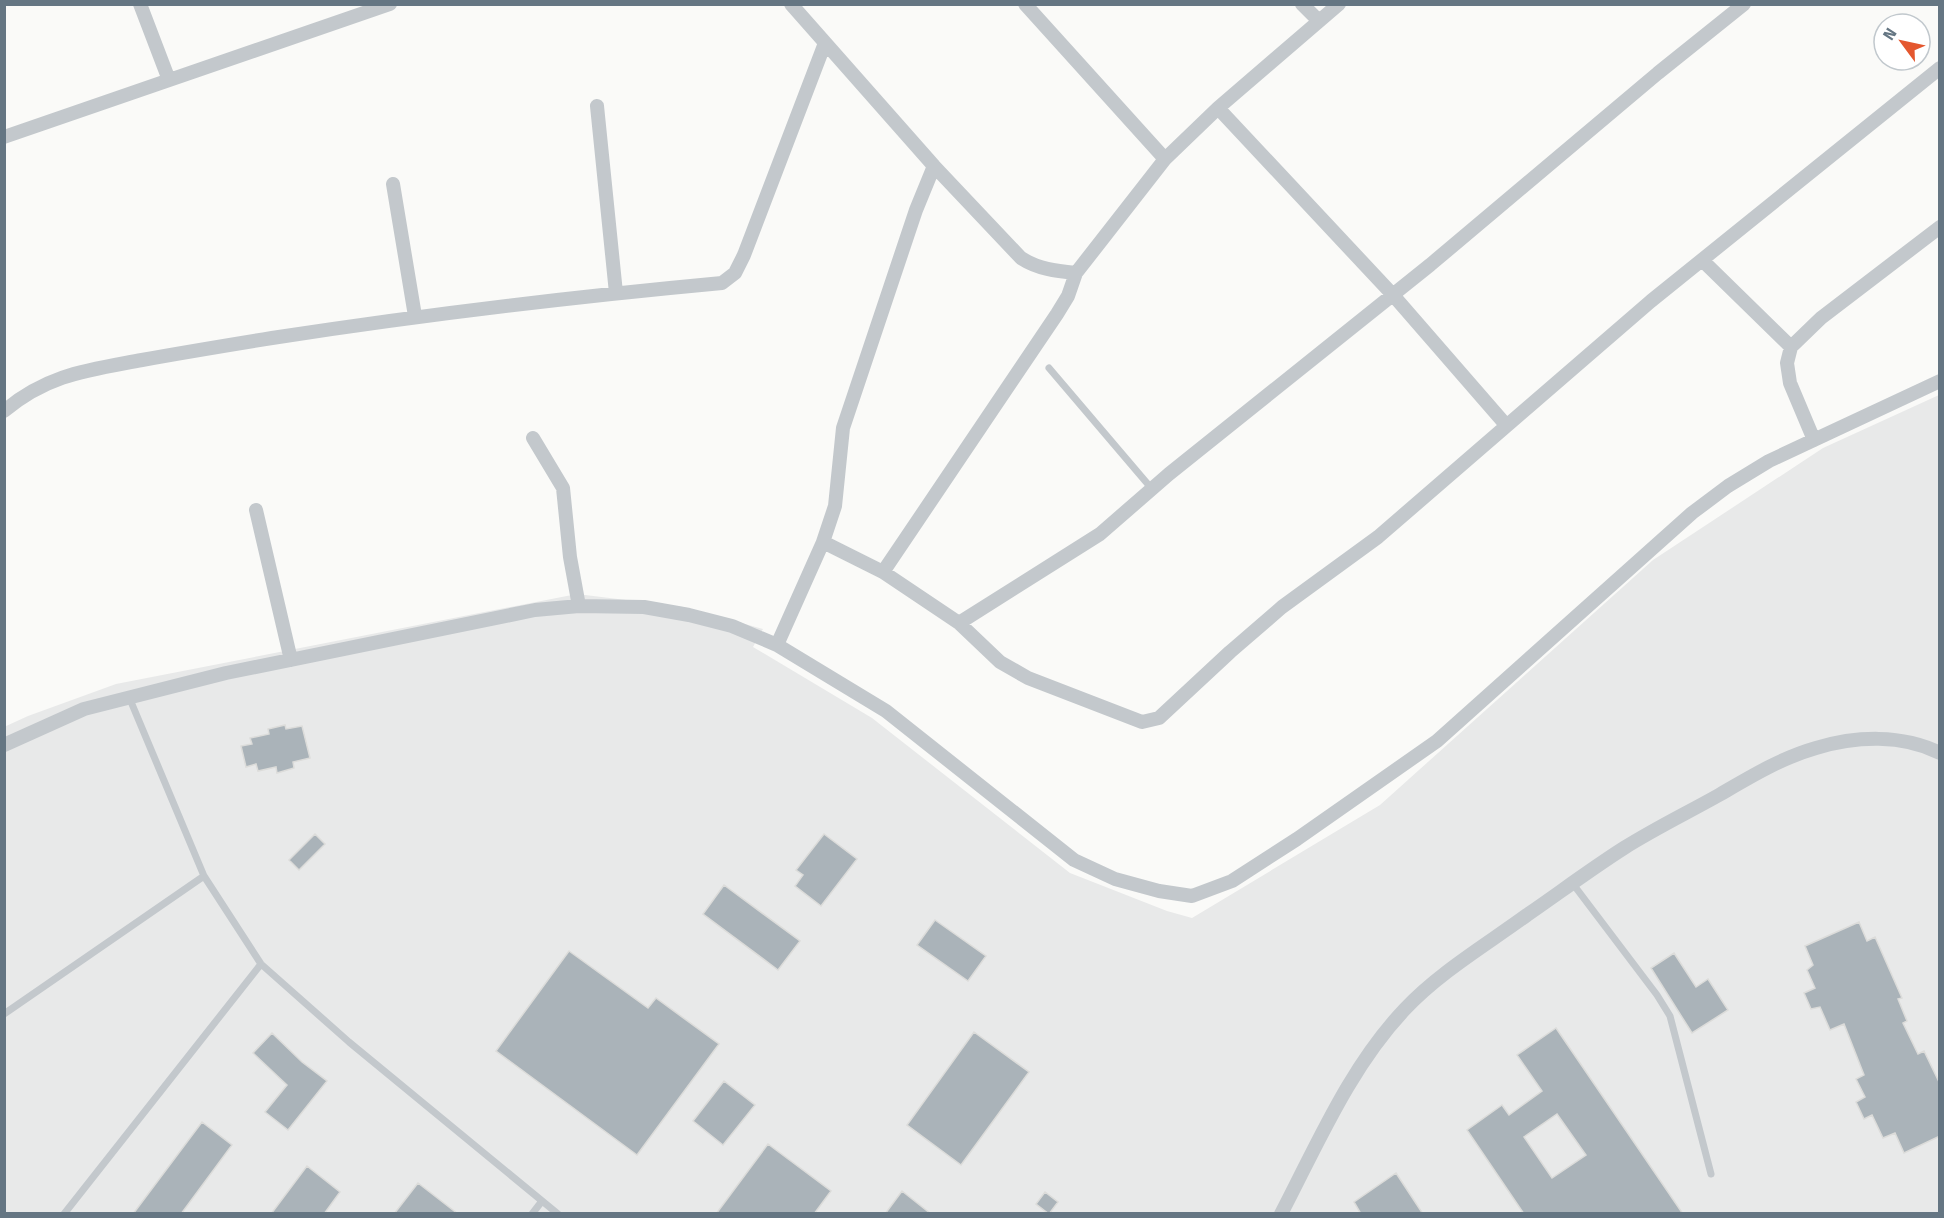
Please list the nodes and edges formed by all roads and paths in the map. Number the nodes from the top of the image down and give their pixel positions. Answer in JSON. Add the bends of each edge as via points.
{"nodes":[{"id":1,"x":140,"y":4,"type":"edge"},
{"id":2,"x":390,"y":4,"type":"edge"},
{"id":3,"x":791,"y":4,"type":"edge"},
{"id":4,"x":1025,"y":4,"type":"edge"},
{"id":5,"x":1302,"y":4,"type":"edge"},
{"id":6,"x":1339,"y":4,"type":"edge"},
{"id":7,"x":1744,"y":4,"type":"edge"},
{"id":8,"x":1319,"y":21,"type":"junction"},
{"id":9,"x":825,"y":43,"type":"junction"},
{"id":10,"x":1940,"y":68,"type":"edge"},
{"id":11,"x":169,"y":80,"type":"junction"},
{"id":12,"x":597,"y":106,"type":"dead end"},
{"id":13,"x":1218,"y":108,"type":"junction"},
{"id":14,"x":4,"y":137,"type":"edge"},
{"id":15,"x":1165,"y":159,"type":"junction"},
{"id":16,"x":934,"y":166,"type":"junction"},
{"id":17,"x":393,"y":184,"type":"dead end"},
{"id":18,"x":1940,"y":227,"type":"edge"},
{"id":19,"x":1702,"y":260,"type":"junction"},
{"id":20,"x":1076,"y":273,"type":"junction"},
{"id":21,"x":616,"y":293,"type":"junction"},
{"id":22,"x":1393,"y":295,"type":"junction"},
{"id":23,"x":415,"y":316,"type":"junction"},
{"id":24,"x":1791,"y":347,"type":"junction"},
{"id":25,"x":1049,"y":368,"type":"dead end"},
{"id":26,"x":1940,"y":381,"type":"edge"},
{"id":27,"x":4,"y":411,"type":"edge"},
{"id":28,"x":1506,"y":425,"type":"junction"},
{"id":29,"x":533,"y":438,"type":"dead end"},
{"id":30,"x":1814,"y":440,"type":"junction"},
{"id":31,"x":1152,"y":489,"type":"junction"},
{"id":32,"x":256,"y":510,"type":"dead end"},
{"id":33,"x":823,"y":542,"type":"junction"},
{"id":34,"x":883,"y":572,"type":"junction"},
{"id":35,"x":579,"y":606,"type":"junction"},
{"id":36,"x":959,"y":623,"type":"junction"},
{"id":37,"x":777,"y":645,"type":"junction"},
{"id":38,"x":291,"y":660,"type":"junction"},
{"id":39,"x":129,"y":697,"type":"junction"},
{"id":40,"x":4,"y":745,"type":"edge"},
{"id":41,"x":1940,"y":753,"type":"edge"},
{"id":42,"x":204,"y":876,"type":"junction"},
{"id":43,"x":1573,"y":884,"type":"junction"},
{"id":44,"x":261,"y":964,"type":"junction"},
{"id":45,"x":4,"y":1014,"type":"edge"},
{"id":46,"x":1711,"y":1174,"type":"dead end"},
{"id":47,"x":542,"y":1201,"type":"junction"},
{"id":48,"x":64,"y":1214,"type":"edge"},
{"id":49,"x":532,"y":1214,"type":"edge"},
{"id":50,"x":558,"y":1214,"type":"edge"},
{"id":51,"x":1281,"y":1214,"type":"edge"}],
"edges":[{"from":1,"to":11,"type":"street"},
{"from":2,"to":11,"type":"street"},
{"from":3,"to":9,"type":"street"},
{"from":4,"to":15,"type":"street"},
{"from":5,"to":8,"type":"street"},
{"from":6,"to":8,"type":"street"},
{"from":7,"to":22,"type":"street"},
{"from":8,"to":13,"type":"street"},
{"from":9,"to":16,"type":"street"},
{"from":9,"to":21,"type":"street","via":[[735,273],[722,283]]},
{"from":10,"to":19,"type":"street"},
{"from":11,"to":14,"type":"street"},
{"from":12,"to":21,"type":"street"},
{"from":13,"to":15,"type":"street"},
{"from":13,"to":22,"type":"street"},
{"from":15,"to":20,"type":"street"},
{"from":16,"to":20,"type":"street","via":[[1021,258],[1044,269]]},
{"from":16,"to":33,"type":"street","via":[[843,428],[835,506]]},
{"from":17,"to":23,"type":"street"},
{"from":18,"to":24,"type":"street","via":[[1821,318]]},
{"from":19,"to":24,"type":"street"},
{"from":19,"to":28,"type":"street"},
{"from":20,"to":34,"type":"street","via":[[1057,315]]},
{"from":21,"to":23,"type":"street"},
{"from":22,"to":28,"type":"street"},
{"from":22,"to":31,"type":"street"},
{"from":23,"to":27,"type":"street","via":[[71,374],[43,385]]},
{"from":24,"to":30,"type":"street","via":[[1787,363],[1790,383]]},
{"from":25,"to":31,"type":"lane"},
{"from":26,"to":30,"type":"street"},
{"from":28,"to":36,"type":"street","via":[[1378,537],[1282,607],[1159,718],[1142,722],[1028,678],[1000,662]]},
{"from":29,"to":35,"type":"street","via":[[563,488]]},
{"from":30,"to":37,"type":"street","via":[[1769,461],[1692,513],[1437,741],[1251,869],[1232,881],[1192,896],[1115,879],[1074,860],[886,711]]},
{"from":31,"to":36,"type":"street","via":[[1100,534]]},
{"from":32,"to":38,"type":"street"},
{"from":33,"to":34,"type":"street"},
{"from":33,"to":37,"type":"street"},
{"from":34,"to":36,"type":"street"},
{"from":35,"to":37,"type":"street","via":[[644,607],[689,615],[732,626]]},
{"from":35,"to":38,"type":"street","via":[[535,610]]},
{"from":38,"to":39,"type":"street"},
{"from":39,"to":40,"type":"street","via":[[84,709]]},
{"from":39,"to":42,"type":"lane"},
{"from":41,"to":43,"type":"street","via":[[1895,740],[1860,738],[1808,750],[1782,760],[1625,847]]},
{"from":42,"to":44,"type":"lane"},
{"from":42,"to":45,"type":"lane"},
{"from":43,"to":46,"type":"lane","via":[[1670,1016]]},
{"from":43,"to":51,"type":"street","via":[[1453,968],[1406,1008],[1371,1051],[1341,1098]]},
{"from":44,"to":47,"type":"lane"},
{"from":44,"to":48,"type":"lane"},
{"from":47,"to":49,"type":"lane"},
{"from":47,"to":50,"type":"lane"}]}
